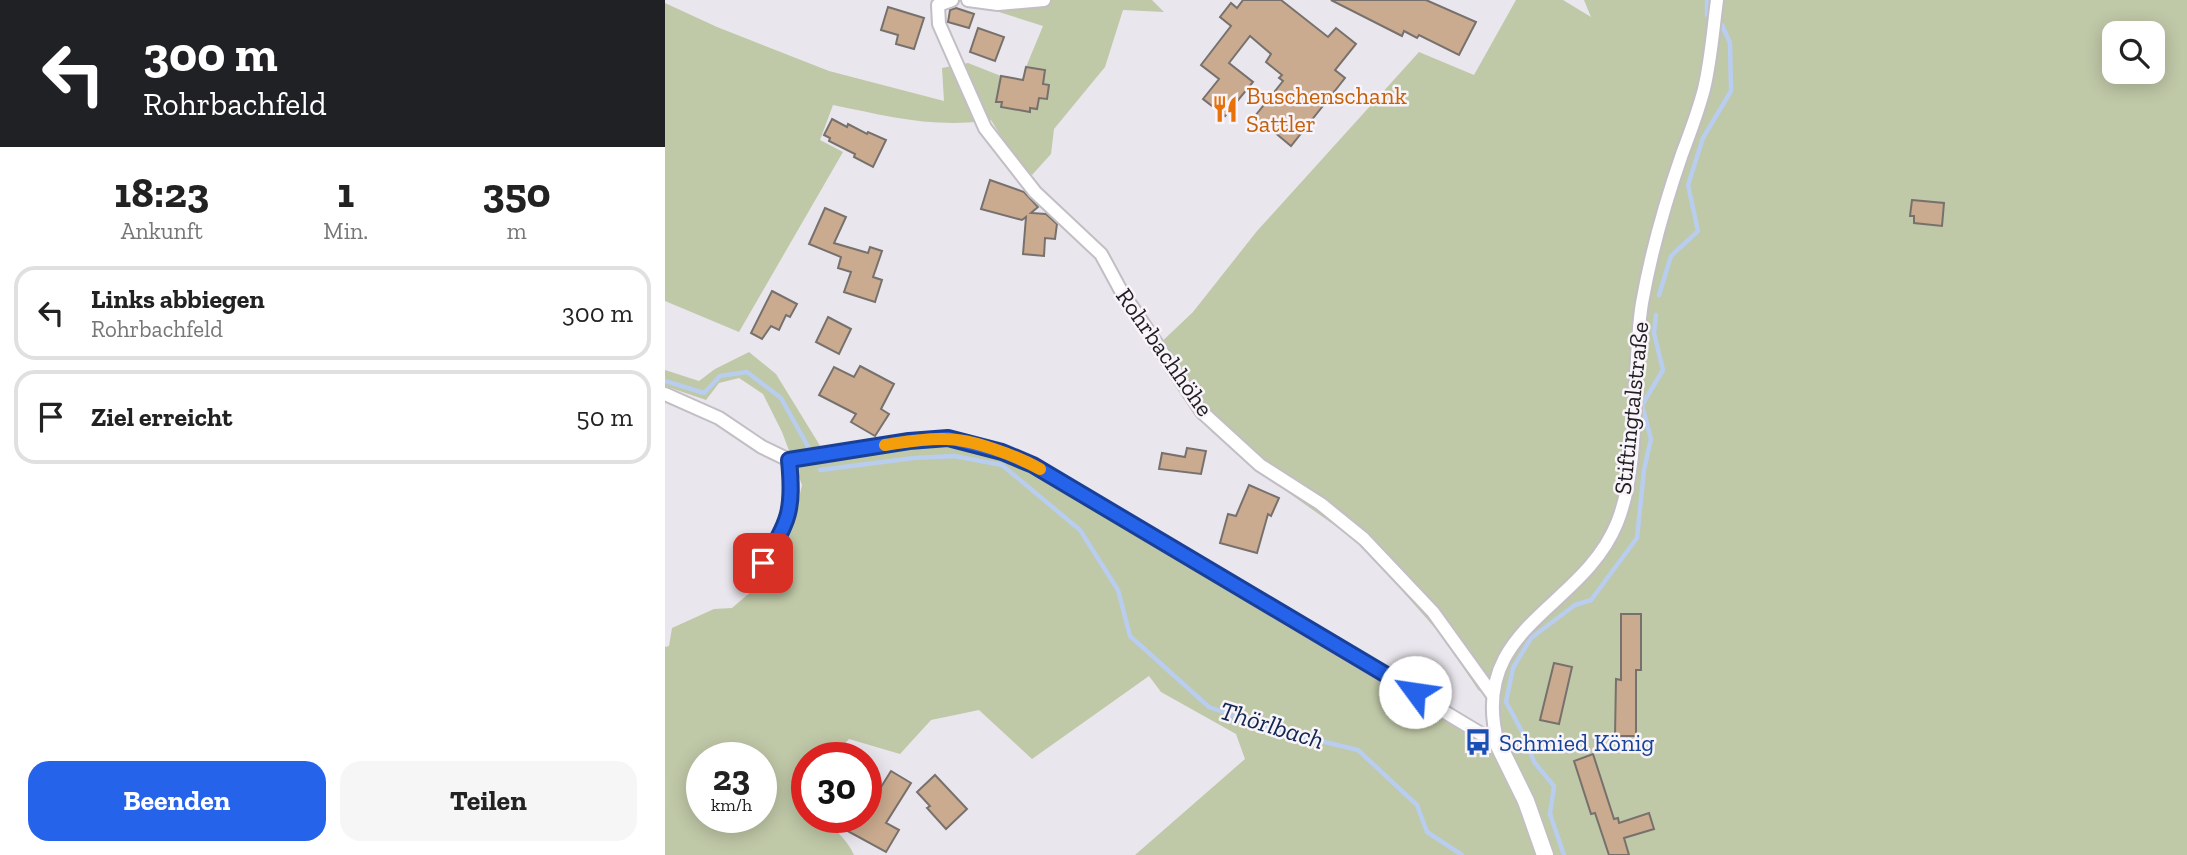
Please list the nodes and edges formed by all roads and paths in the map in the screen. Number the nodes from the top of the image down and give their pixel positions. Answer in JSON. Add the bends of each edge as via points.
{"nodes":[{"id":1,"x":952,"y":0,"type":"edge"},
{"id":2,"x":968,"y":0,"type":"edge"},
{"id":3,"x":1044,"y":0,"type":"edge"},
{"id":4,"x":1717,"y":0,"type":"edge"},
{"id":5,"x":665,"y":394,"type":"edge"},
{"id":6,"x":789,"y":460,"type":"junction"},
{"id":7,"x":752,"y":582,"type":"dead end"},
{"id":8,"x":1492,"y":694,"type":"junction"},
{"id":9,"x":1498,"y":744,"type":"junction"},
{"id":10,"x":1545,"y":855,"type":"edge"}],
"edges":[{"from":1,"to":8,"type":"street","name":"Rohrbachhöhe","via":[[938,5],[939,24],[985,128],[1035,192],[1101,254],[1202,412],[1260,465],[1364,539],[1433,612]]},
{"from":2,"to":3,"type":"street","via":[[998,4]]},
{"from":4,"to":8,"type":"street","name":"Stiftingtalstraße","via":[[1704,89],[1646,280],[1627,482],[1617,523],[1580,577],[1513,644]]},
{"from":5,"to":6,"type":"street","via":[[719,418]]},
{"from":6,"to":7,"type":"street","via":[[791,497],[785,526]]},
{"from":6,"to":9,"type":"street","via":[[948,438],[1002,452],[1033,465]]},
{"from":8,"to":9,"type":"street","name":"Stiftingtalstraße"},
{"from":9,"to":10,"type":"street","name":"Stiftingtalstraße","via":[[1526,801]]}]}
